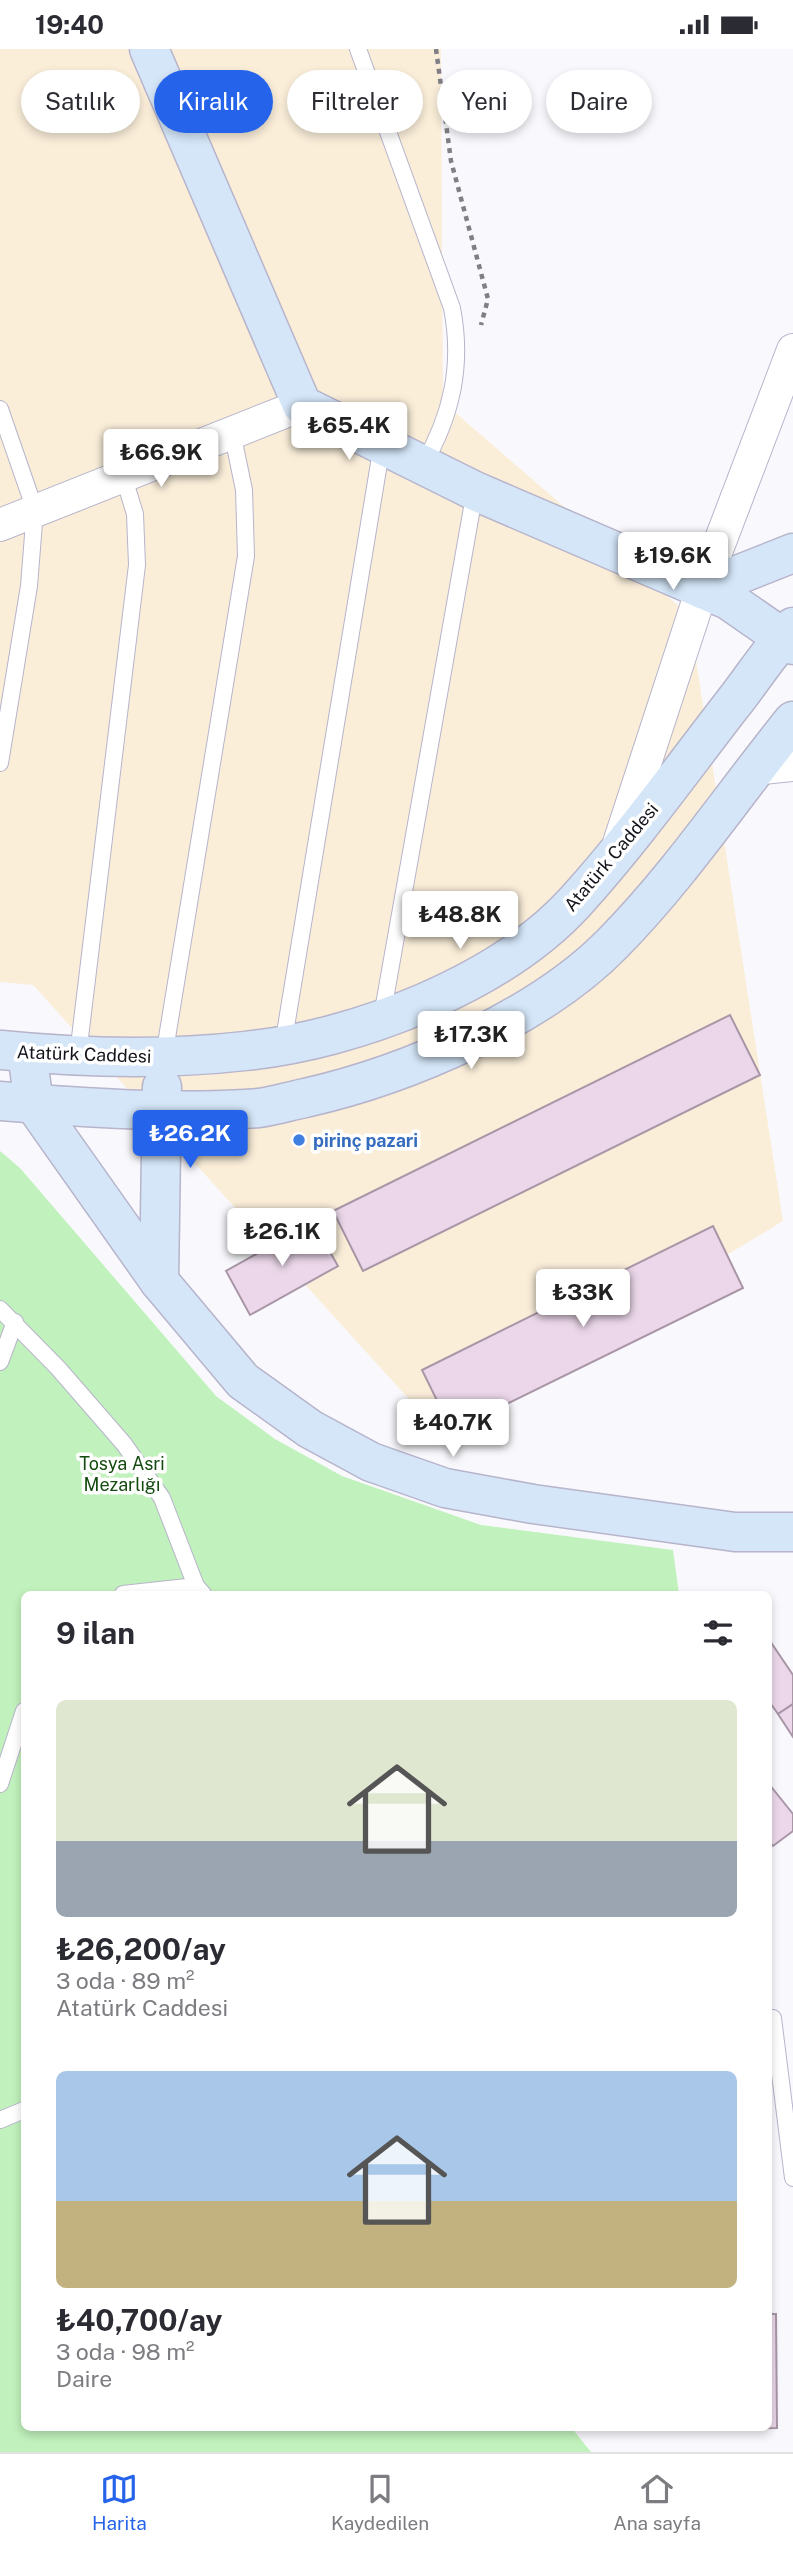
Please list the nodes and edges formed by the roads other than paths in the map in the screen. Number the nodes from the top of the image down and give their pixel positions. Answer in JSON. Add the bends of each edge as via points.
{"nodes":[{"id":1,"x":149,"y":49,"type":"edge"},
{"id":2,"x":358,"y":49,"type":"edge"},
{"id":3,"x":793,"y":350,"type":"edge"},
{"id":4,"x":302,"y":405,"type":"junction"},
{"id":5,"x":0,"y":409,"type":"edge"},
{"id":6,"x":232,"y":432,"type":"junction"},
{"id":7,"x":382,"y":445,"type":"junction"},
{"id":8,"x":423,"y":465,"type":"junction"},
{"id":9,"x":123,"y":475,"type":"junction"},
{"id":10,"x":475,"y":491,"type":"junction"},
{"id":11,"x":35,"y":510,"type":"junction"},
{"id":12,"x":0,"y":525,"type":"edge"},
{"id":13,"x":793,"y":552,"type":"edge"},
{"id":14,"x":702,"y":589,"type":"junction"},
{"id":15,"x":790,"y":636,"type":"edge"},
{"id":16,"x":793,"y":721,"type":"edge"},
{"id":17,"x":0,"y":763,"type":"edge"},
{"id":18,"x":793,"y":765,"type":"edge"},
{"id":19,"x":754,"y":769,"type":"junction"},
{"id":20,"x":616,"y":855,"type":"junction"},
{"id":21,"x":382,"y":1019,"type":"junction"},
{"id":22,"x":283,"y":1045,"type":"junction"},
{"id":23,"x":13,"y":1052,"type":"edge"},
{"id":24,"x":78,"y":1054,"type":"junction"},
{"id":25,"x":164,"y":1056,"type":"junction"},
{"id":26,"x":17,"y":1102,"type":"edge"},
{"id":27,"x":160,"y":1111,"type":"junction"},
{"id":28,"x":159,"y":1281,"type":"junction"},
{"id":29,"x":0,"y":1309,"type":"edge"},
{"id":30,"x":15,"y":1322,"type":"junction"},
{"id":31,"x":0,"y":1333,"type":"edge"},
{"id":32,"x":0,"y":1362,"type":"edge"},
{"id":33,"x":793,"y":1532,"type":"edge"},
{"id":34,"x":199,"y":1590,"type":"edge"},
{"id":35,"x":180,"y":1591,"type":"edge"},
{"id":36,"x":21,"y":1720,"type":"edge"},
{"id":37,"x":0,"y":1784,"type":"edge"},
{"id":38,"x":773,"y":2018,"type":"dead end"},
{"id":39,"x":21,"y":2111,"type":"edge"},
{"id":40,"x":0,"y":2120,"type":"edge"},
{"id":41,"x":793,"y":2178,"type":"edge"}],
"edges":[{"from":1,"to":4,"type":"main road"},
{"from":2,"to":8,"type":"lane","via":[[452,308],[458,352],[451,406]]},
{"from":3,"to":14,"type":"street"},
{"from":4,"to":6,"type":"street"},
{"from":4,"to":7,"type":"main road"},
{"from":5,"to":11,"type":"lane"},
{"from":6,"to":9,"type":"street"},
{"from":6,"to":25,"type":"lane","via":[[244,490],[246,555]]},
{"from":7,"to":8,"type":"main road"},
{"from":7,"to":22,"type":"lane"},
{"from":8,"to":10,"type":"main road"},
{"from":9,"to":11,"type":"street"},
{"from":9,"to":24,"type":"lane","via":[[135,514],[137,565]]},
{"from":10,"to":14,"type":"main road"},
{"from":10,"to":21,"type":"lane"},
{"from":11,"to":12,"type":"street"},
{"from":11,"to":17,"type":"lane","via":[[29,586]]},
{"from":13,"to":14,"type":"main road"},
{"from":14,"to":15,"type":"main road"},
{"from":14,"to":20,"type":"street"},
{"from":15,"to":20,"type":"main road","name":"Atatürk Caddesi"},
{"from":16,"to":19,"type":"main road"},
{"from":18,"to":19,"type":"street"},
{"from":19,"to":27,"type":"main road","via":[[612,945],[564,984],[490,1029],[418,1063],[346,1089],[261,1108]]},
{"from":20,"to":21,"type":"main road","name":"Atatürk Caddesi","via":[[574,903],[505,961],[446,993]]},
{"from":21,"to":22,"type":"main road","name":"Atatürk Caddesi"},
{"from":22,"to":25,"type":"main road","name":"Atatürk Caddesi"},
{"from":23,"to":24,"type":"main road","name":"Atatürk Caddesi"},
{"from":23,"to":26,"type":"main road"},
{"from":24,"to":25,"type":"main road","name":"Atatürk Caddesi"},
{"from":25,"to":27,"type":"main road"},
{"from":26,"to":27,"type":"main road"},
{"from":26,"to":28,"type":"main road"},
{"from":27,"to":28,"type":"main road"},
{"from":28,"to":33,"type":"main road","via":[[243,1381],[310,1429],[371,1462],[445,1488],[533,1504],[735,1532]]},
{"from":29,"to":30,"type":"lane"},
{"from":30,"to":31,"type":"lane"},
{"from":30,"to":32,"type":"lane"},
{"from":30,"to":34,"type":"lane","via":[[124,1444],[162,1498]]},
{"from":34,"to":35,"type":"lane"},
{"from":36,"to":37,"type":"lane"},
{"from":38,"to":41,"type":"lane"},
{"from":39,"to":40,"type":"lane"}]}
